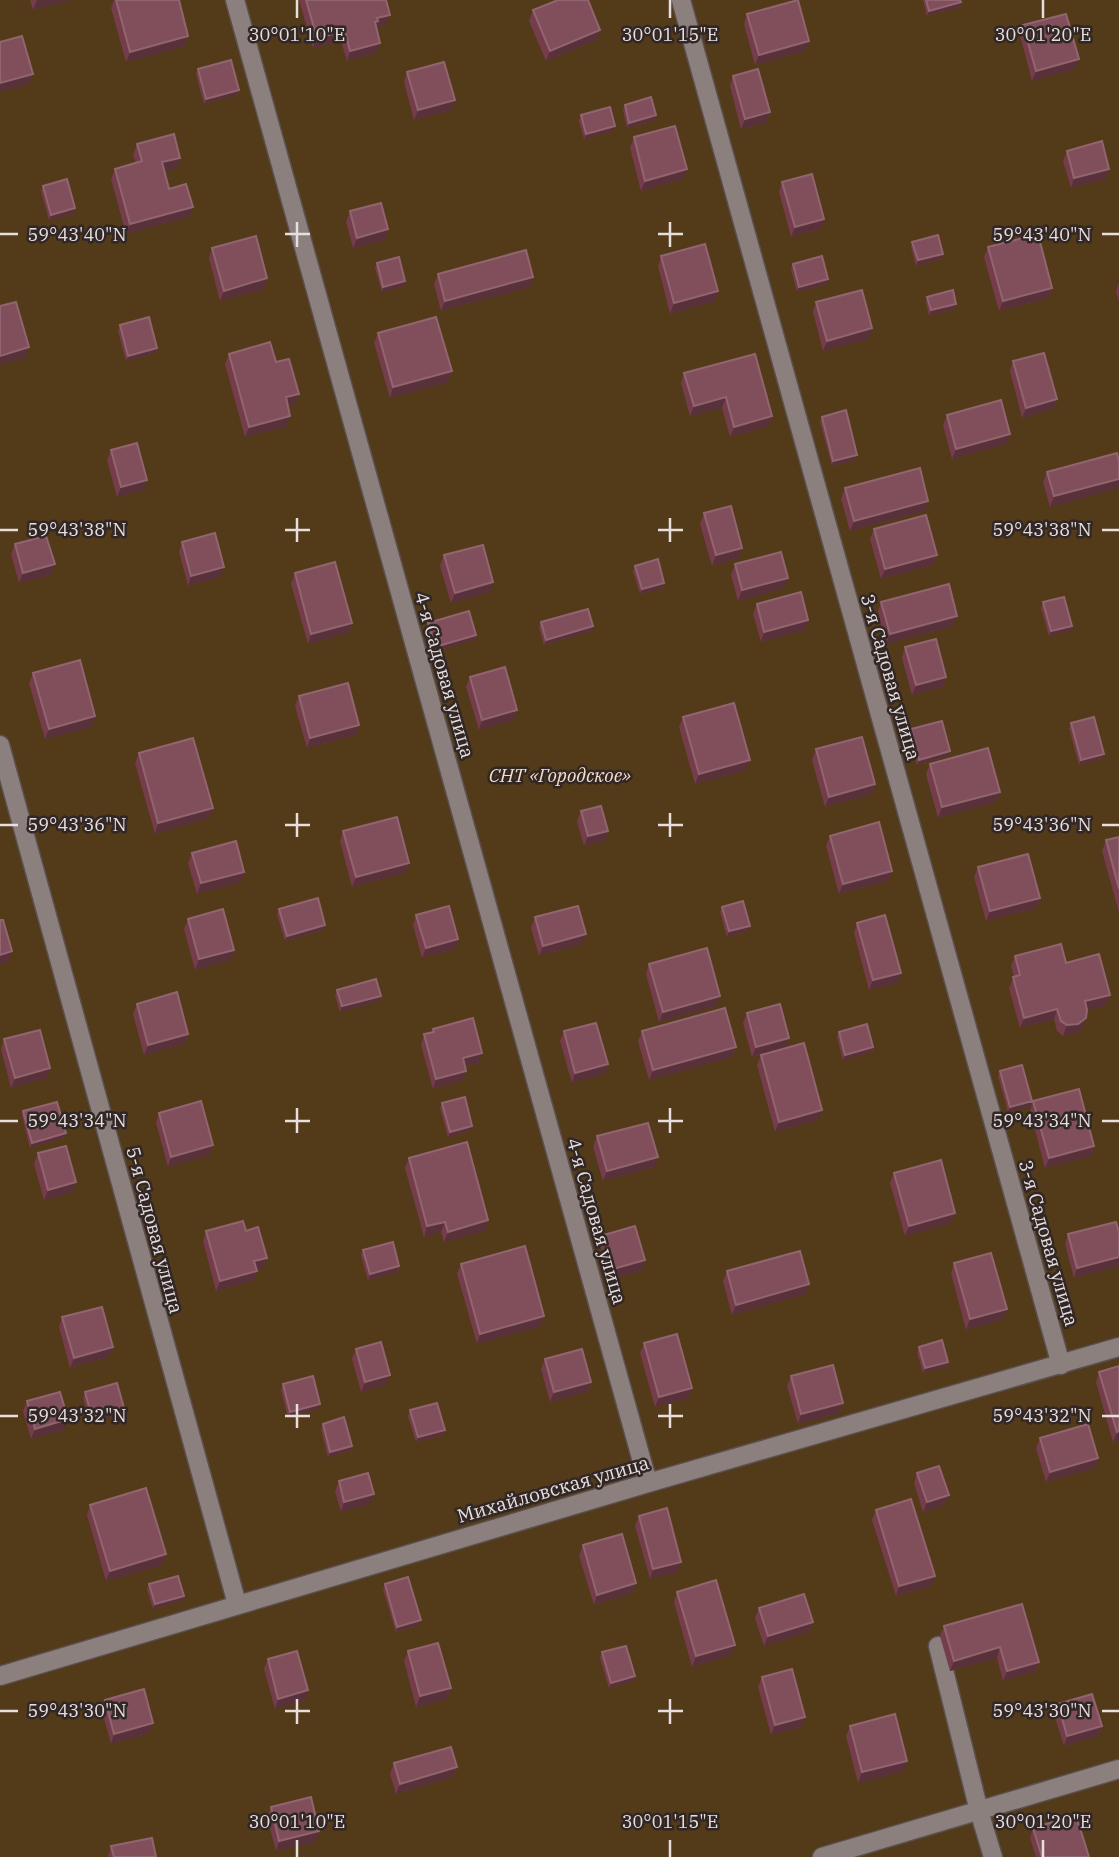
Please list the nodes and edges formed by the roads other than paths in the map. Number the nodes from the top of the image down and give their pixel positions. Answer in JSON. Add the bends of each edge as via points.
{"nodes":[{"id":1,"x":234,"y":0,"type":"edge"},
{"id":2,"x":681,"y":0,"type":"edge"},
{"id":3,"x":0,"y":745,"type":"edge"},
{"id":4,"x":1119,"y":1347,"type":"edge"},
{"id":5,"x":1061,"y":1365,"type":"junction"},
{"id":6,"x":648,"y":1483,"type":"junction"},
{"id":7,"x":237,"y":1604,"type":"junction"},
{"id":8,"x":938,"y":1646,"type":"dead end"},
{"id":9,"x":0,"y":1676,"type":"edge"},
{"id":10,"x":1119,"y":1769,"type":"edge"},
{"id":11,"x":979,"y":1811,"type":"junction"},
{"id":12,"x":822,"y":1857,"type":"edge"},
{"id":13,"x":993,"y":1857,"type":"edge"}],
"edges":[{"from":1,"to":6,"type":"street","name":"4-я Садовая улица"},
{"from":2,"to":5,"type":"street","name":"3-я Садовая улица"},
{"from":3,"to":7,"type":"street","name":"5-я Садовая улица"},
{"from":4,"to":5,"type":"street","name":"Михайловская улица"},
{"from":5,"to":6,"type":"street","name":"Михайловская улица"},
{"from":6,"to":7,"type":"street","name":"Михайловская улица"},
{"from":7,"to":9,"type":"street","name":"Михайловская улица"},
{"from":8,"to":11,"type":"street"},
{"from":10,"to":11,"type":"street"},
{"from":11,"to":12,"type":"street"},
{"from":11,"to":13,"type":"street"}]}
